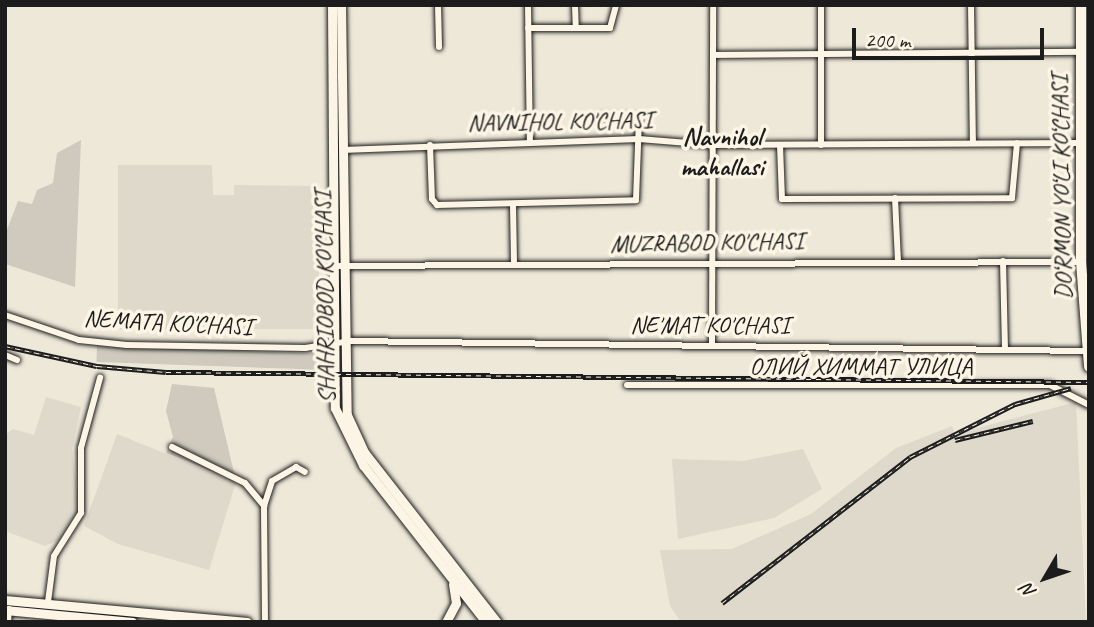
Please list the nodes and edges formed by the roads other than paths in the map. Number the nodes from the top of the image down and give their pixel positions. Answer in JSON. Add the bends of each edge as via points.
{"nodes":[{"id":1,"x":332,"y":5,"type":"edge"},
{"id":2,"x":341,"y":5,"type":"edge"},
{"id":3,"x":438,"y":5,"type":"edge"},
{"id":4,"x":528,"y":5,"type":"edge"},
{"id":5,"x":575,"y":5,"type":"edge"},
{"id":6,"x":616,"y":5,"type":"edge"},
{"id":7,"x":713,"y":5,"type":"edge"},
{"id":8,"x":821,"y":5,"type":"edge"},
{"id":9,"x":971,"y":5,"type":"edge"},
{"id":10,"x":1081,"y":5,"type":"edge"},
{"id":11,"x":528,"y":28,"type":"junction"},
{"id":12,"x":576,"y":28,"type":"junction"},
{"id":13,"x":439,"y":47,"type":"dead end"},
{"id":14,"x":971,"y":51,"type":"junction"},
{"id":15,"x":1082,"y":52,"type":"junction"},
{"id":16,"x":821,"y":54,"type":"junction"},
{"id":17,"x":713,"y":55,"type":"junction"},
{"id":18,"x":1085,"y":87,"type":"edge"},
{"id":19,"x":600,"y":117,"type":"dead end"},
{"id":20,"x":639,"y":139,"type":"junction"},
{"id":21,"x":1084,"y":140,"type":"edge"},
{"id":22,"x":530,"y":142,"type":"junction"},
{"id":23,"x":973,"y":143,"type":"junction"},
{"id":24,"x":1017,"y":143,"type":"junction"},
{"id":25,"x":430,"y":145,"type":"junction"},
{"id":26,"x":713,"y":145,"type":"junction"},
{"id":27,"x":780,"y":145,"type":"junction"},
{"id":28,"x":821,"y":145,"type":"junction"},
{"id":29,"x":338,"y":150,"type":"junction"},
{"id":30,"x":895,"y":198,"type":"junction"},
{"id":31,"x":513,"y":205,"type":"junction"},
{"id":32,"x":898,"y":261,"type":"junction"},
{"id":33,"x":1003,"y":261,"type":"junction"},
{"id":34,"x":713,"y":262,"type":"junction"},
{"id":35,"x":1081,"y":262,"type":"junction"},
{"id":36,"x":514,"y":264,"type":"junction"},
{"id":37,"x":338,"y":266,"type":"junction"},
{"id":38,"x":5,"y":315,"type":"edge"},
{"id":39,"x":338,"y":343,"type":"junction"},
{"id":40,"x":712,"y":344,"type":"junction"},
{"id":41,"x":1005,"y":349,"type":"junction"},
{"id":42,"x":1087,"y":351,"type":"edge"},
{"id":43,"x":5,"y":355,"type":"edge"},
{"id":44,"x":18,"y":360,"type":"dead end"},
{"id":45,"x":1089,"y":367,"type":"edge"},
{"id":46,"x":100,"y":378,"type":"dead end"},
{"id":47,"x":627,"y":385,"type":"dead end"},
{"id":48,"x":1089,"y":405,"type":"edge"},
{"id":49,"x":172,"y":447,"type":"dead end"},
{"id":50,"x":305,"y":472,"type":"dead end"},
{"id":51,"x":264,"y":506,"type":"junction"},
{"id":52,"x":448,"y":573,"type":"junction"},
{"id":53,"x":48,"y":602,"type":"junction"},
{"id":54,"x":7,"y":605,"type":"edge"},
{"id":55,"x":166,"y":618,"type":"edge"},
{"id":56,"x":202,"y":620,"type":"edge"},
{"id":57,"x":8,"y":622,"type":"edge"},
{"id":58,"x":132,"y":622,"type":"edge"},
{"id":59,"x":247,"y":622,"type":"edge"},
{"id":60,"x":265,"y":622,"type":"edge"},
{"id":61,"x":446,"y":622,"type":"edge"},
{"id":62,"x":486,"y":622,"type":"edge"},
{"id":63,"x":497,"y":622,"type":"edge"}],
"edges":[{"from":1,"to":29,"type":"main road","name":"SHAHRIOBOD KO'CHASI"},
{"from":2,"to":29,"type":"main road","name":"SHAHRIOBOD KO'CHASI"},
{"from":3,"to":13,"type":"street"},
{"from":4,"to":11,"type":"street"},
{"from":5,"to":12,"type":"street"},
{"from":6,"to":12,"type":"street","via":[[614,26]]},
{"from":7,"to":17,"type":"street"},
{"from":8,"to":16,"type":"street"},
{"from":9,"to":14,"type":"street"},
{"from":10,"to":15,"type":"main road","name":"DO‘RMON YO‘LI KO‘CHASI"},
{"from":11,"to":12,"type":"street"},
{"from":11,"to":22,"type":"street"},
{"from":14,"to":15,"type":"street"},
{"from":14,"to":16,"type":"street"},
{"from":14,"to":23,"type":"street"},
{"from":15,"to":18,"type":"main road","name":"DO‘RMON YO‘LI KO‘CHASI"},
{"from":16,"to":17,"type":"street"},
{"from":16,"to":28,"type":"street"},
{"from":17,"to":26,"type":"street"},
{"from":18,"to":21,"type":"main road","name":"DO‘RMON YO‘LI KO‘CHASI"},
{"from":19,"to":20,"type":"street","via":[[638,116]]},
{"from":20,"to":22,"type":"street","name":"NAVNIHOL KO'CHASI"},
{"from":20,"to":26,"type":"street","name":"NAVNIHOL KO'CHASI"},
{"from":20,"to":31,"type":"street","via":[[636,200]]},
{"from":21,"to":24,"type":"street","name":"NAVNIHOL KO'CHASI"},
{"from":21,"to":35,"type":"main road","name":"DO‘RMON YO‘LI KO‘CHASI"},
{"from":22,"to":25,"type":"street","name":"NAVNIHOL KO'CHASI"},
{"from":23,"to":24,"type":"street","name":"NAVNIHOL KO'CHASI"},
{"from":23,"to":28,"type":"street","name":"NAVNIHOL KO'CHASI"},
{"from":24,"to":30,"type":"street","via":[[1012,198]]},
{"from":25,"to":29,"type":"street","name":"NAVNIHOL KO'CHASI"},
{"from":25,"to":31,"type":"street","via":[[433,203]]},
{"from":26,"to":27,"type":"street","name":"NAVNIHOL KO'CHASI"},
{"from":26,"to":34,"type":"street"},
{"from":27,"to":28,"type":"street","name":"NAVNIHOL KO'CHASI"},
{"from":27,"to":30,"type":"street","via":[[782,199]]},
{"from":29,"to":37,"type":"main road","name":"SHAHRIOBOD KO'CHASI"},
{"from":30,"to":32,"type":"street"},
{"from":31,"to":36,"type":"street"},
{"from":32,"to":33,"type":"street","name":"MUZRABOD KO'CHASI"},
{"from":32,"to":34,"type":"street","name":"MUZRABOD KO'CHASI"},
{"from":33,"to":35,"type":"street","name":"MUZRABOD KO'CHASI"},
{"from":33,"to":41,"type":"street"},
{"from":34,"to":36,"type":"street","name":"MUZRABOD KO'CHASI"},
{"from":34,"to":40,"type":"street"},
{"from":35,"to":42,"type":"main road","name":"DO‘RMON YO‘LI KO‘CHASI"},
{"from":36,"to":37,"type":"street","name":"MUZRABOD KO'CHASI"},
{"from":37,"to":39,"type":"main road","name":"SHAHRIOBOD KO'CHASI"},
{"from":38,"to":39,"type":"street","name":"NEMATA KO'CHASI","via":[[108,344]]},
{"from":39,"to":40,"type":"street","name":"NE'MAT KO'CHASI"},
{"from":39,"to":52,"type":"main road","name":"SHAHRIOBOD KO'CHASI","via":[[334,402],[347,438]]},
{"from":39,"to":63,"type":"main road","name":"SHAHRIOBOD KO'CHASI","via":[[344,401],[357,441]]},
{"from":40,"to":41,"type":"street","name":"NE'MAT KO'CHASI"},
{"from":41,"to":42,"type":"street","name":"NE'MAT KO'CHASI"},
{"from":42,"to":45,"type":"main road","name":"DO‘RMON YO‘LI KO‘CHASI"},
{"from":43,"to":44,"type":"street"},
{"from":46,"to":53,"type":"street","via":[[81,449],[81,513],[54,556]]},
{"from":47,"to":48,"type":"street","name":"ОЛИЙ ХИММАТ УЛИЦА","via":[[1050,385]]},
{"from":49,"to":51,"type":"street","via":[[245,483]]},
{"from":50,"to":51,"type":"street","via":[[296,467],[272,481]]},
{"from":51,"to":60,"type":"street"},
{"from":52,"to":61,"type":"main road","via":[[457,600]]},
{"from":52,"to":62,"type":"main road","name":"SHAHRIOBOD KO'CHASI"},
{"from":53,"to":54,"type":"main road"},
{"from":53,"to":55,"type":"main road"},
{"from":54,"to":57,"type":"street"},
{"from":54,"to":58,"type":"main road"},
{"from":55,"to":56,"type":"main road"},
{"from":56,"to":59,"type":"main road"}]}
